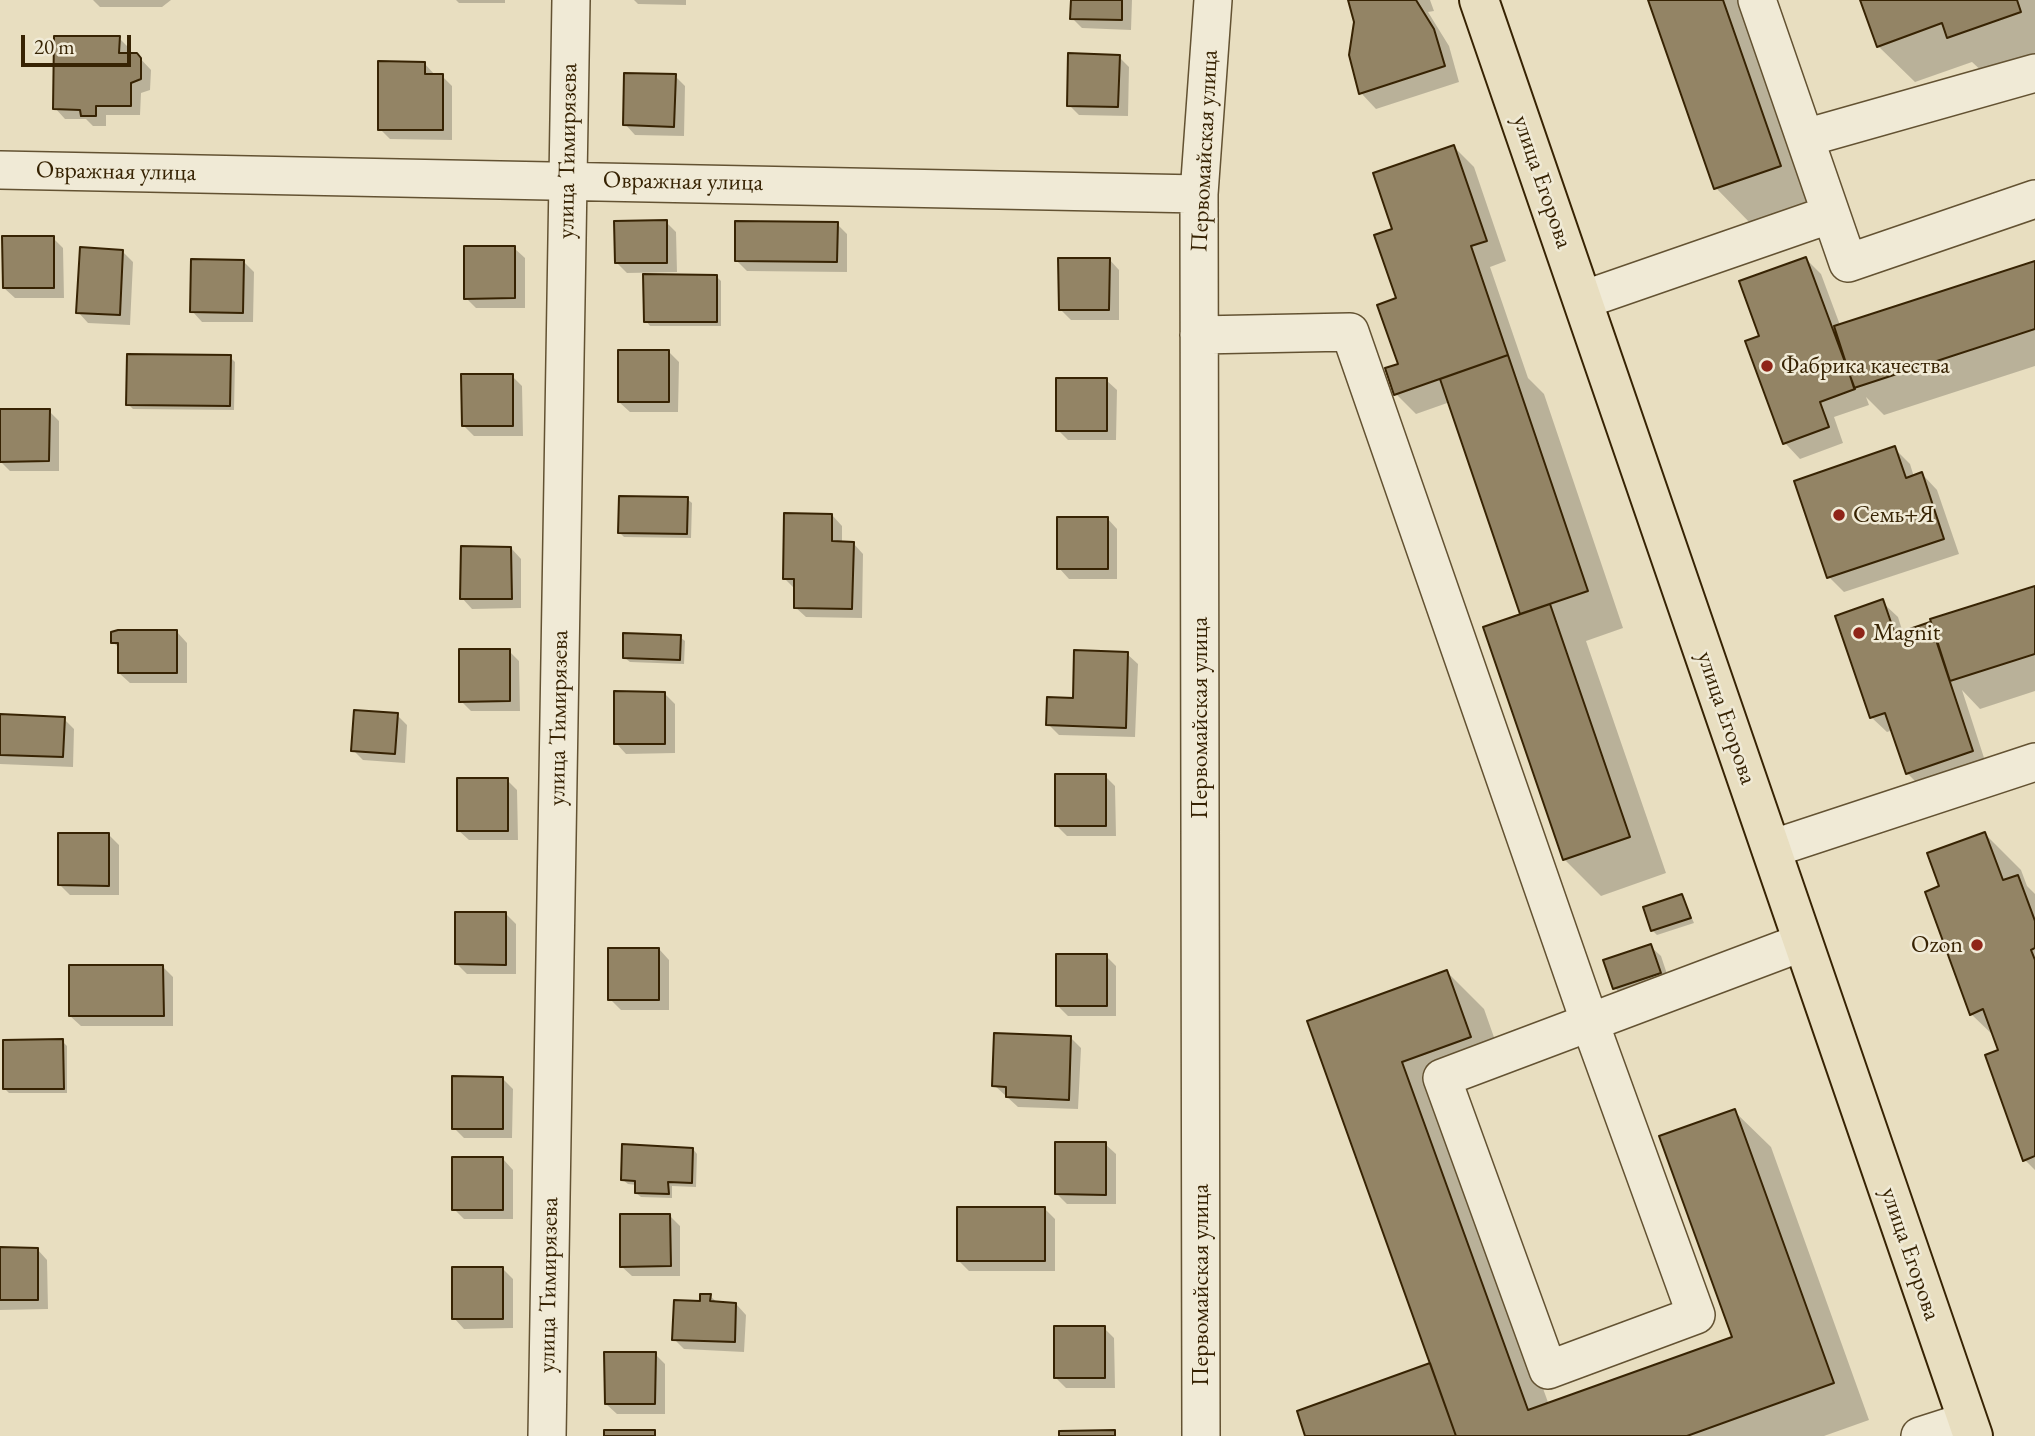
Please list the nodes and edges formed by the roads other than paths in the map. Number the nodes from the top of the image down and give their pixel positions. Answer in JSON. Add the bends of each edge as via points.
{"nodes":[{"id":1,"x":571,"y":0,"type":"edge"},
{"id":2,"x":1213,"y":0,"type":"edge"},
{"id":3,"x":1479,"y":0,"type":"edge"},
{"id":4,"x":1756,"y":0,"type":"edge"},
{"id":5,"x":2035,"y":73,"type":"edge"},
{"id":6,"x":1805,"y":138,"type":"junction"},
{"id":7,"x":0,"y":170,"type":"edge"},
{"id":8,"x":568,"y":180,"type":"junction"},
{"id":9,"x":1199,"y":194,"type":"junction"},
{"id":10,"x":2035,"y":199,"type":"edge"},
{"id":11,"x":1831,"y":214,"type":"junction"},
{"id":12,"x":1583,"y":300,"type":"junction"},
{"id":13,"x":1199,"y":335,"type":"junction"},
{"id":14,"x":2035,"y":762,"type":"edge"},
{"id":15,"x":1771,"y":849,"type":"junction"},
{"id":16,"x":1803,"y":942,"type":"junction"},
{"id":17,"x":1590,"y":1023,"type":"junction"},
{"id":18,"x":1970,"y":1428,"type":"edge"},
{"id":19,"x":547,"y":1436,"type":"edge"},
{"id":20,"x":1201,"y":1436,"type":"edge"},
{"id":21,"x":1920,"y":1436,"type":"edge"}],
"edges":[{"from":1,"to":8,"type":"street","name":"улица Тимирязева"},
{"from":2,"to":9,"type":"street","name":"Первомайская улица"},
{"from":3,"to":12,"type":"main road","name":"улица Егорова"},
{"from":4,"to":6,"type":"street"},
{"from":5,"to":6,"type":"street"},
{"from":6,"to":11,"type":"street"},
{"from":7,"to":8,"type":"street","name":"Овражная улица"},
{"from":8,"to":9,"type":"street","name":"Овражная улица"},
{"from":8,"to":19,"type":"street","name":"улица Тимирязева"},
{"from":9,"to":13,"type":"street","name":"Первомайская улица"},
{"from":10,"to":11,"type":"street","via":[[1848,263]]},
{"from":11,"to":12,"type":"street"},
{"from":12,"to":15,"type":"main road","name":"улица Егорова"},
{"from":13,"to":17,"type":"street","via":[[1350,332]]},
{"from":13,"to":20,"type":"street","name":"Первомайская улица"},
{"from":14,"to":15,"type":"street"},
{"from":15,"to":16,"type":"main road","name":"улица Егорова"},
{"from":16,"to":17,"type":"street"},
{"from":16,"to":18,"type":"main road","name":"улица Егорова"},
{"from":17,"to":17,"type":"street","via":[[1442,1078],[1548,1370],[1696,1315]]},
{"from":18,"to":21,"type":"street"}]}
